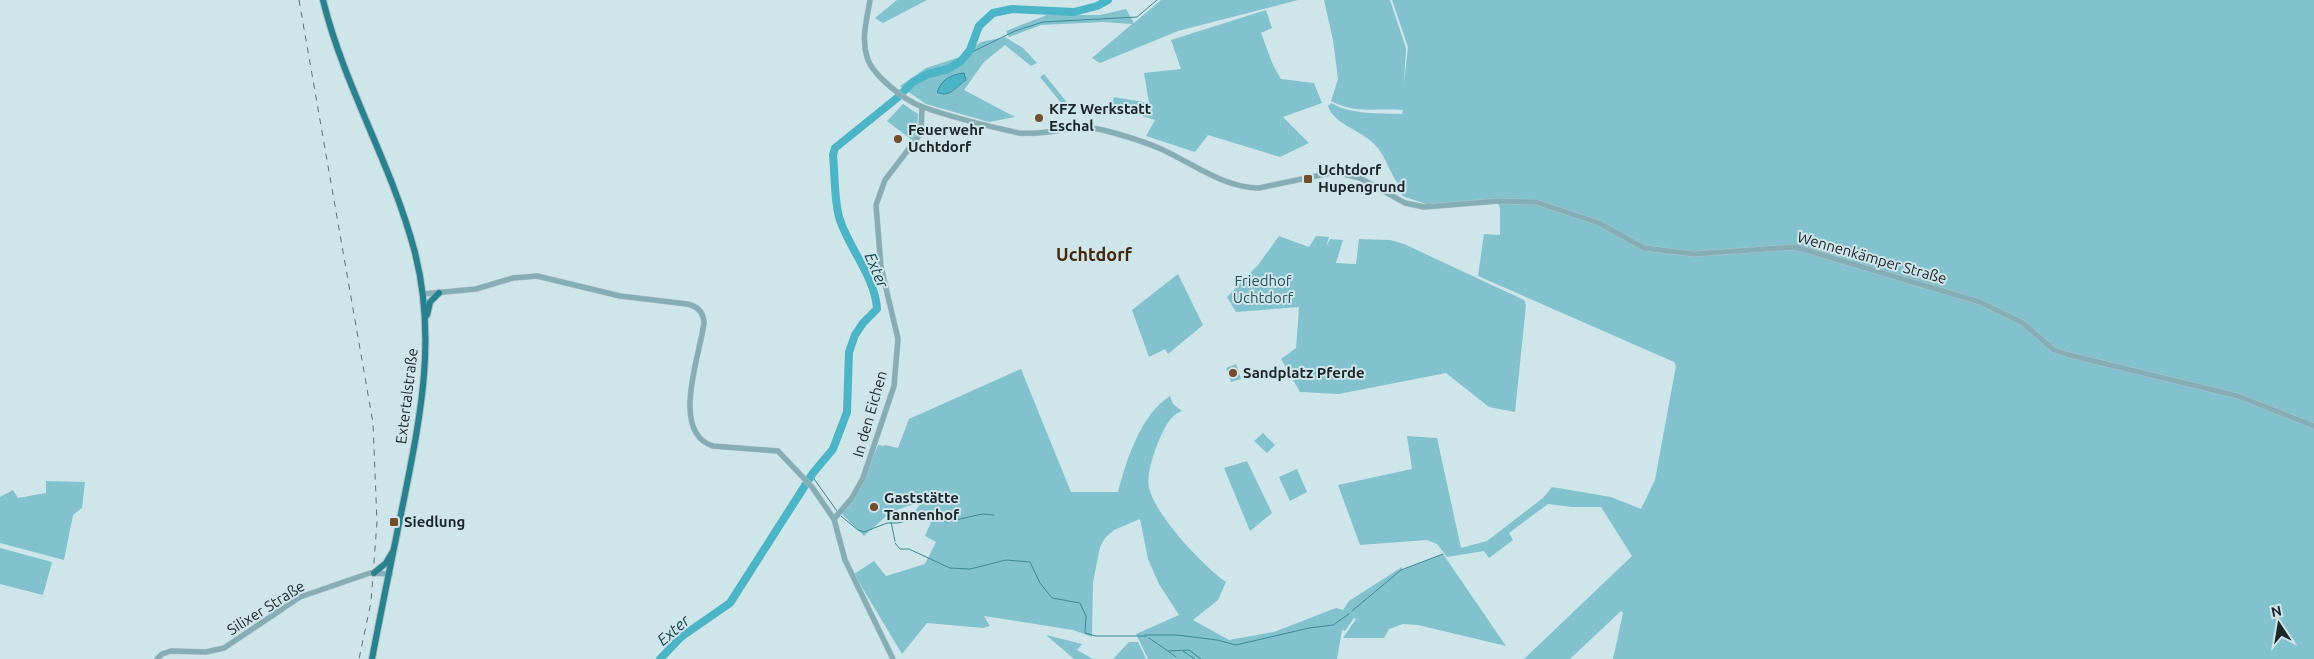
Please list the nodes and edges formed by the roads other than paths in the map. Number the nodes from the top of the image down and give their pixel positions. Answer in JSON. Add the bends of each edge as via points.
{"nodes":[{"id":1,"x":323,"y":0,"type":"edge"},
{"id":2,"x":870,"y":0,"type":"edge"},
{"id":3,"x":922,"y":107,"type":"junction"},
{"id":4,"x":439,"y":293,"type":"junction"},
{"id":5,"x":423,"y":294,"type":"junction"},
{"id":6,"x":425,"y":319,"type":"junction"},
{"id":7,"x":2314,"y":426,"type":"edge"},
{"id":8,"x":834,"y":519,"type":"junction"},
{"id":9,"x":394,"y":550,"type":"junction"},
{"id":10,"x":374,"y":573,"type":"junction"},
{"id":11,"x":390,"y":574,"type":"junction"},
{"id":12,"x":157,"y":659,"type":"edge"},
{"id":13,"x":372,"y":659,"type":"edge"},
{"id":14,"x":893,"y":659,"type":"edge"}],
"edges":[{"from":1,"to":5,"type":"main road","name":"Extertalstraße","via":[[343,62],[407,226]]},
{"from":2,"to":3,"type":"street","name":"Wennenkämper Straße","via":[[864,35],[867,59],[896,90]]},
{"from":3,"to":7,"type":"street","name":"Wennenkämper Straße","via":[[1019,133],[1102,130],[1159,148],[1223,180],[1249,188],[1335,172],[1360,178],[1400,201],[1416,206],[1432,208],[1507,200],[1536,202],[1599,223],[1644,248],[1694,254],[1795,247],[1980,302],[2023,323],[2054,350],[2238,396]]},
{"from":3,"to":8,"type":"street","name":"In den Eichen","via":[[923,122],[918,138],[885,180],[878,196],[876,214],[881,267],[898,339],[895,377],[863,478],[852,498]]},
{"from":4,"to":5,"type":"street"},
{"from":4,"to":6,"type":"main road","via":[[430,302]]},
{"from":4,"to":8,"type":"street","via":[[537,276],[620,296],[696,307],[704,319],[690,394],[691,416],[697,433],[713,446],[778,451],[812,487]]},
{"from":5,"to":6,"type":"main road","name":"Extertalstraße"},
{"from":6,"to":9,"type":"main road","name":"Extertalstraße","via":[[427,343],[422,407]]},
{"from":8,"to":14,"type":"street","via":[[845,560]]},
{"from":9,"to":10,"type":"main road"},
{"from":9,"to":11,"type":"main road","name":"Extertalstraße"},
{"from":10,"to":11,"type":"street","name":"Silixer Straße"},
{"from":10,"to":12,"type":"street","name":"Silixer Straße","via":[[300,597],[224,648],[206,652],[171,651]]},
{"from":11,"to":13,"type":"main road","name":"Extertalstraße"}]}
